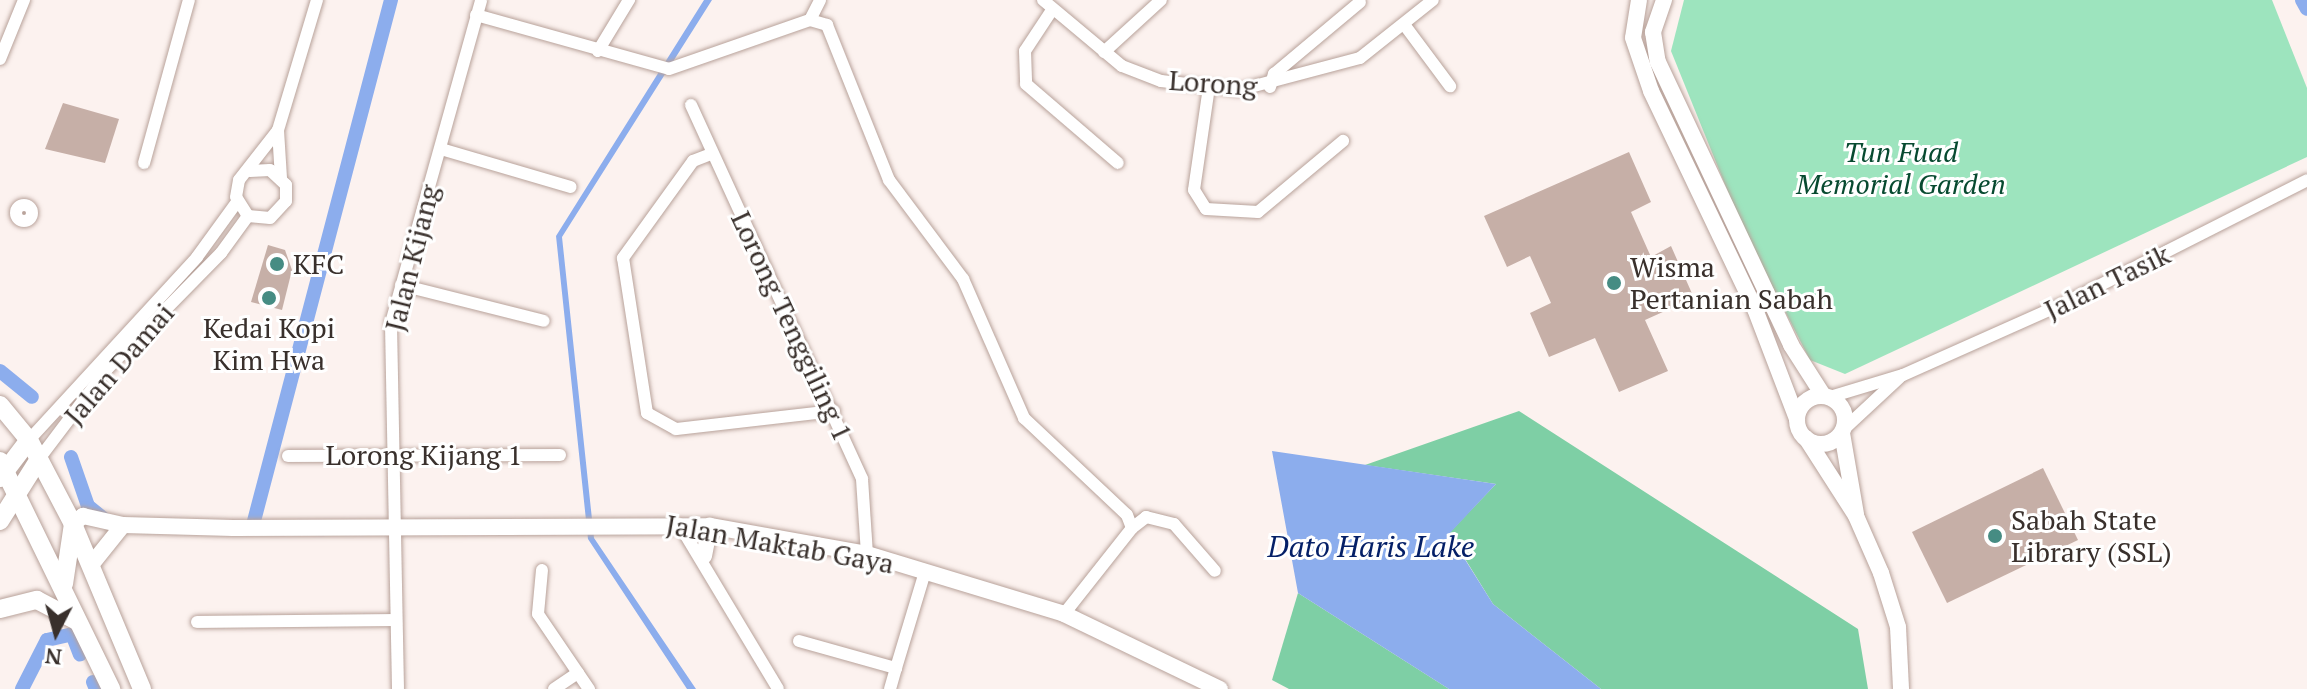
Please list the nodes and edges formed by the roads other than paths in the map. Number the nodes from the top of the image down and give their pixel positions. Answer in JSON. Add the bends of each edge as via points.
{"nodes":[{"id":1,"x":24,"y":0,"type":"edge"},
{"id":2,"x":189,"y":0,"type":"edge"},
{"id":3,"x":317,"y":0,"type":"edge"},
{"id":4,"x":481,"y":0,"type":"edge"},
{"id":5,"x":629,"y":0,"type":"edge"},
{"id":6,"x":820,"y":0,"type":"edge"},
{"id":7,"x":1161,"y":0,"type":"edge"},
{"id":8,"x":1433,"y":0,"type":"edge"},
{"id":9,"x":1639,"y":0,"type":"edge"},
{"id":10,"x":1664,"y":0,"type":"edge"},
{"id":11,"x":1360,"y":2,"type":"dead end"},
{"id":12,"x":1048,"y":5,"type":"edge"},
{"id":13,"x":476,"y":15,"type":"junction"},
{"id":14,"x":810,"y":20,"type":"junction"},
{"id":15,"x":1406,"y":27,"type":"junction"},
{"id":16,"x":598,"y":51,"type":"junction"},
{"id":17,"x":1104,"y":52,"type":"junction"},
{"id":18,"x":0,"y":59,"type":"edge"},
{"id":19,"x":1450,"y":86,"type":"dead end"},
{"id":20,"x":1209,"y":87,"type":"junction"},
{"id":21,"x":1270,"y":87,"type":"junction"},
{"id":22,"x":691,"y":105,"type":"dead end"},
{"id":23,"x":278,"y":130,"type":"junction"},
{"id":24,"x":1343,"y":141,"type":"dead end"},
{"id":25,"x":441,"y":149,"type":"junction"},
{"id":26,"x":711,"y":154,"type":"junction"},
{"id":27,"x":144,"y":163,"type":"dead end"},
{"id":28,"x":1118,"y":163,"type":"dead end"},
{"id":29,"x":250,"y":171,"type":"junction"},
{"id":30,"x":281,"y":178,"type":"junction"},
{"id":31,"x":2307,"y":180,"type":"edge"},
{"id":32,"x":571,"y":187,"type":"dead end"},
{"id":33,"x":237,"y":202,"type":"junction"},
{"id":34,"x":248,"y":216,"type":"junction"},
{"id":35,"x":401,"y":285,"type":"junction"},
{"id":36,"x":544,"y":321,"type":"dead end"},
{"id":37,"x":1903,"y":375,"type":"junction"},
{"id":38,"x":1826,"y":396,"type":"junction"},
{"id":39,"x":0,"y":405,"type":"edge"},
{"id":40,"x":834,"y":411,"type":"junction"},
{"id":41,"x":1797,"y":419,"type":"junction"},
{"id":42,"x":1843,"y":431,"type":"junction"},
{"id":43,"x":1806,"y":438,"type":"junction"},
{"id":44,"x":29,"y":440,"type":"junction"},
{"id":45,"x":390,"y":454,"type":"junction"},
{"id":46,"x":560,"y":455,"type":"dead end"},
{"id":47,"x":288,"y":456,"type":"dead end"},
{"id":48,"x":39,"y":459,"type":"junction"},
{"id":49,"x":2,"y":470,"type":"edge"},
{"id":50,"x":18,"y":492,"type":"junction"},
{"id":51,"x":1856,"y":516,"type":"junction"},
{"id":52,"x":0,"y":521,"type":"edge"},
{"id":53,"x":393,"y":522,"type":"junction"},
{"id":54,"x":73,"y":524,"type":"junction"},
{"id":55,"x":679,"y":524,"type":"junction"},
{"id":56,"x":123,"y":525,"type":"junction"},
{"id":57,"x":710,"y":526,"type":"junction"},
{"id":58,"x":1132,"y":528,"type":"junction"},
{"id":59,"x":867,"y":554,"type":"junction"},
{"id":60,"x":704,"y":556,"type":"junction"},
{"id":61,"x":91,"y":565,"type":"junction"},
{"id":62,"x":542,"y":570,"type":"dead end"},
{"id":63,"x":1215,"y":571,"type":"dead end"},
{"id":64,"x":925,"y":572,"type":"junction"},
{"id":65,"x":64,"y":591,"type":"junction"},
{"id":66,"x":0,"y":609,"type":"edge"},
{"id":67,"x":1064,"y":614,"type":"junction"},
{"id":68,"x":391,"y":620,"type":"junction"},
{"id":69,"x":197,"y":622,"type":"dead end"},
{"id":70,"x":85,"y":628,"type":"junction"},
{"id":71,"x":799,"y":641,"type":"dead end"},
{"id":72,"x":896,"y":668,"type":"junction"},
{"id":73,"x":578,"y":673,"type":"junction"},
{"id":74,"x":111,"y":689,"type":"edge"},
{"id":75,"x":142,"y":689,"type":"edge"},
{"id":76,"x":398,"y":689,"type":"edge"},
{"id":77,"x":554,"y":689,"type":"edge"},
{"id":78,"x":589,"y":689,"type":"edge"},
{"id":79,"x":778,"y":689,"type":"edge"},
{"id":80,"x":890,"y":689,"type":"edge"},
{"id":81,"x":1220,"y":689,"type":"edge"},
{"id":82,"x":1901,"y":689,"type":"edge"}],
"edges":[{"from":1,"to":18,"type":"street"},
{"from":2,"to":27,"type":"street"},
{"from":3,"to":23,"type":"street"},
{"from":4,"to":13,"type":"street","name":"Jalan Kijang"},
{"from":5,"to":16,"type":"street"},
{"from":6,"to":14,"type":"street"},
{"from":7,"to":17,"type":"street"},
{"from":8,"to":15,"type":"street","name":"Lorong"},
{"from":9,"to":41,"type":"street","via":[[1633,38],[1651,91],[1755,309]]},
{"from":10,"to":38,"type":"street","via":[[1653,32],[1658,62],[1791,345]]},
{"from":11,"to":21,"type":"street","via":[[1274,74]]},
{"from":12,"to":17,"type":"street","name":"Lorong"},
{"from":12,"to":28,"type":"street","via":[[1025,51],[1026,84]]},
{"from":13,"to":16,"type":"street"},
{"from":13,"to":25,"type":"street","name":"Jalan Kijang"},
{"from":14,"to":16,"type":"street","via":[[669,69]]},
{"from":14,"to":58,"type":"street","via":[[827,25],[889,180],[963,279],[1024,418],[1119,504]]},
{"from":15,"to":19,"type":"street"},
{"from":15,"to":21,"type":"street","name":"Lorong","via":[[1360,58]]},
{"from":17,"to":20,"type":"street","name":"Lorong","via":[[1161,81]]},
{"from":20,"to":21,"type":"street","name":"Lorong"},
{"from":20,"to":24,"type":"street","via":[[1194,190],[1206,209],[1258,212]]},
{"from":22,"to":26,"type":"street","name":"Lorong Tenggiling 1"},
{"from":23,"to":29,"type":"street"},
{"from":23,"to":30,"type":"street"},
{"from":25,"to":32,"type":"street"},
{"from":25,"to":35,"type":"street","name":"Jalan Kijang"},
{"from":26,"to":40,"type":"street","name":"Lorong Tenggiling 1"},
{"from":26,"to":40,"type":"street","via":[[693,161],[623,258],[647,413],[676,429]]},
{"from":29,"to":30,"type":"street"},
{"from":29,"to":33,"type":"street","via":[[237,187]]},
{"from":30,"to":34,"type":"street","via":[[282,208],[270,218]]},
{"from":31,"to":37,"type":"street","name":"Jalan Tasik","via":[[2080,297]]},
{"from":33,"to":34,"type":"street"},
{"from":33,"to":44,"type":"street","name":"Jalan Damai"},
{"from":34,"to":48,"type":"street","name":"Jalan Damai","via":[[221,253],[107,369]]},
{"from":35,"to":36,"type":"street"},
{"from":35,"to":45,"type":"street","name":"Jalan Kijang","via":[[391,323]]},
{"from":37,"to":38,"type":"street","name":"Jalan Tasik"},
{"from":37,"to":42,"type":"street","name":"Jalan Tasik"},
{"from":38,"to":41,"type":"street","via":[[1803,403]]},
{"from":38,"to":42,"type":"street","via":[[1844,410]]},
{"from":39,"to":44,"type":"main road"},
{"from":40,"to":59,"type":"street","name":"Lorong Tenggiling 1","via":[[862,479]]},
{"from":41,"to":43,"type":"street"},
{"from":42,"to":43,"type":"street","via":[[1823,444]]},
{"from":42,"to":51,"type":"street"},
{"from":43,"to":51,"type":"street"},
{"from":44,"to":48,"type":"main road"},
{"from":44,"to":49,"type":"main road","name":"Jalan Damai"},
{"from":45,"to":46,"type":"street","name":"Lorong Kijang 1"},
{"from":45,"to":47,"type":"street","name":"Lorong Kijang 1"},
{"from":45,"to":53,"type":"street","name":"Jalan Kijang"},
{"from":48,"to":50,"type":"main road","name":"Jalan Damai"},
{"from":48,"to":54,"type":"main road"},
{"from":49,"to":50,"type":"main road"},
{"from":50,"to":52,"type":"main road","name":"Jalan Damai"},
{"from":50,"to":65,"type":"main road"},
{"from":51,"to":82,"type":"street","via":[[1898,627]]},
{"from":53,"to":55,"type":"street","name":"Jalan Maktab Gaya"},
{"from":53,"to":56,"type":"street","name":"Jalan Maktab Gaya"},
{"from":53,"to":68,"type":"street","name":"Jalan Kijang"},
{"from":54,"to":56,"type":"street","name":"Jalan Maktab Gaya","via":[[83,516]]},
{"from":54,"to":61,"type":"main road"},
{"from":54,"to":65,"type":"main road"},
{"from":55,"to":57,"type":"street","name":"Jalan Maktab Gaya"},
{"from":55,"to":60,"type":"street"},
{"from":56,"to":61,"type":"street"},
{"from":57,"to":59,"type":"street","name":"Jalan Maktab Gaya"},
{"from":57,"to":60,"type":"street"},
{"from":58,"to":63,"type":"street","via":[[1146,517],[1174,524]]},
{"from":58,"to":67,"type":"street"},
{"from":59,"to":64,"type":"street","name":"Jalan Maktab Gaya"},
{"from":60,"to":79,"type":"street"},
{"from":61,"to":75,"type":"main road"},
{"from":62,"to":73,"type":"street","via":[[538,614]]},
{"from":64,"to":67,"type":"street","name":"Jalan Maktab Gaya"},
{"from":64,"to":72,"type":"street"},
{"from":65,"to":70,"type":"main road"},
{"from":66,"to":70,"type":"main road","via":[[37,600]]},
{"from":67,"to":81,"type":"street","name":"Jalan Maktab Gaya"},
{"from":68,"to":69,"type":"street"},
{"from":68,"to":76,"type":"street","name":"Jalan Kijang"},
{"from":70,"to":74,"type":"main road"},
{"from":71,"to":72,"type":"street"},
{"from":72,"to":80,"type":"street"},
{"from":73,"to":77,"type":"street"},
{"from":73,"to":78,"type":"street"}]}
